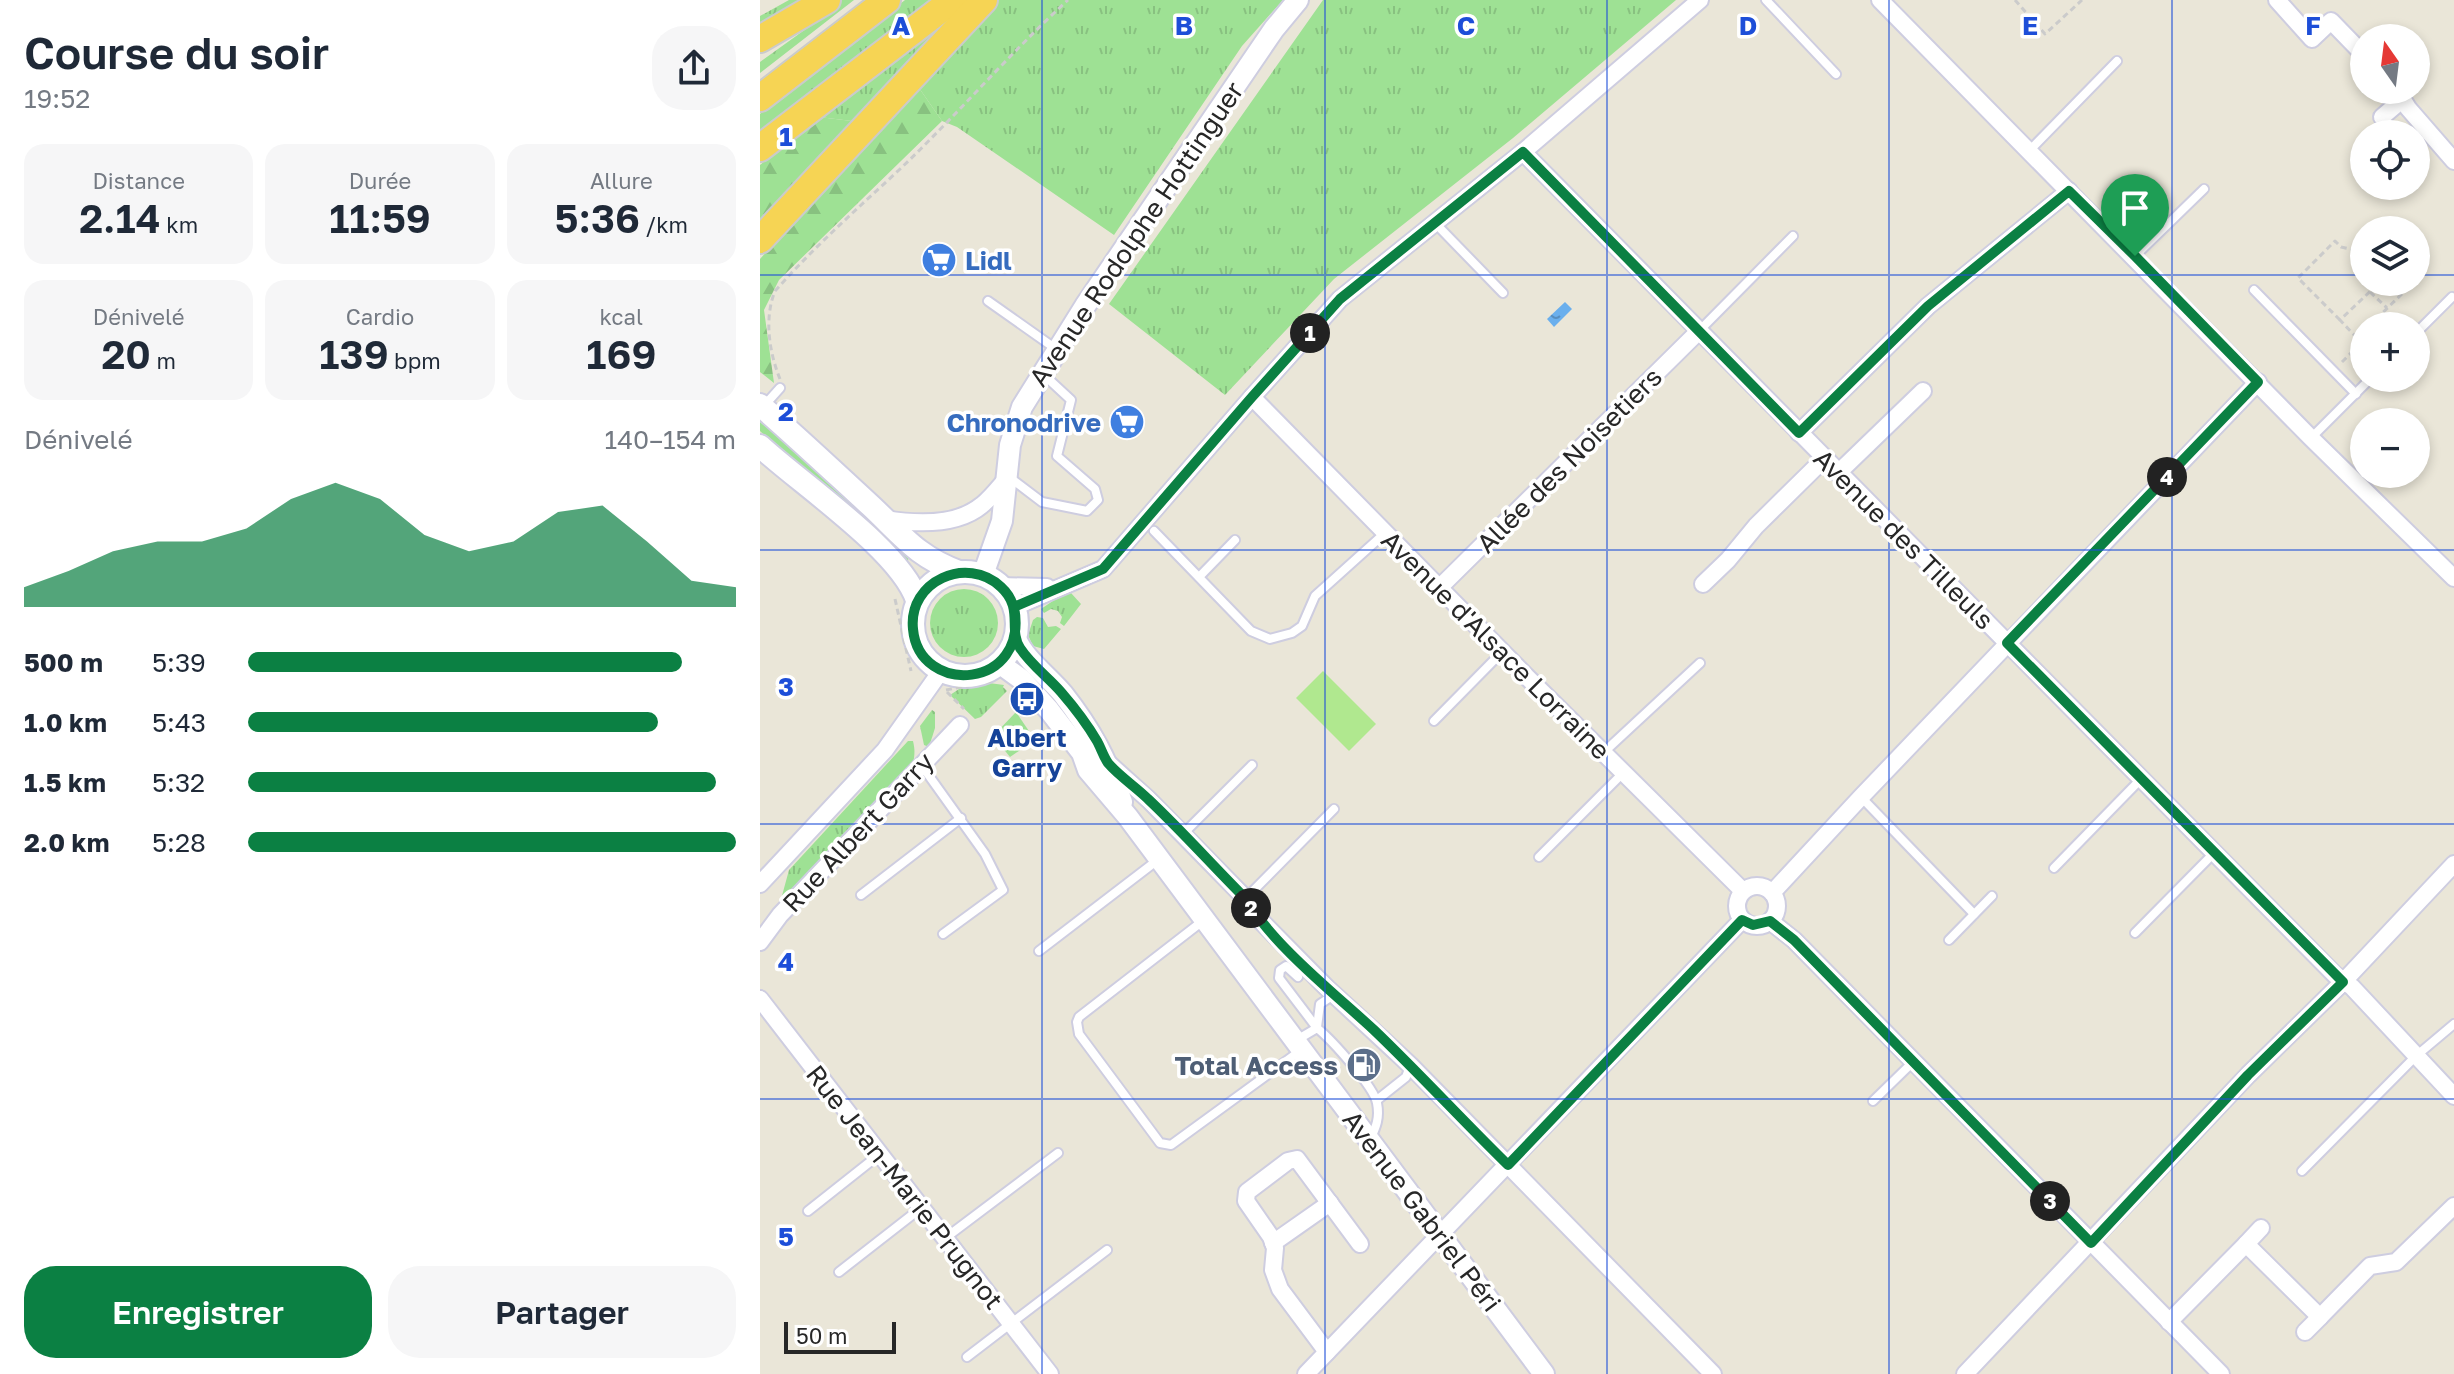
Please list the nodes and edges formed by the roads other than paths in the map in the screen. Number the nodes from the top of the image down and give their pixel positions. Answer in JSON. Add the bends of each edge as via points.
{"nodes":[{"id":1,"x":827,"y":0,"type":"edge"},
{"id":2,"x":887,"y":0,"type":"edge"},
{"id":3,"x":953,"y":0,"type":"edge"},
{"id":4,"x":984,"y":0,"type":"edge"},
{"id":5,"x":1298,"y":0,"type":"edge"},
{"id":6,"x":1700,"y":0,"type":"edge"},
{"id":7,"x":1766,"y":0,"type":"edge"},
{"id":8,"x":1880,"y":0,"type":"edge"},
{"id":9,"x":2277,"y":0,"type":"edge"},
{"id":10,"x":760,"y":39,"type":"edge"},
{"id":11,"x":2350,"y":41,"type":"edge"},
{"id":12,"x":2117,"y":61,"type":"dead end"},
{"id":13,"x":1836,"y":74,"type":"dead end"},
{"id":14,"x":760,"y":98,"type":"edge"},
{"id":15,"x":2392,"y":104,"type":"edge"},
{"id":16,"x":2408,"y":104,"type":"edge"},
{"id":17,"x":2382,"y":117,"type":"dead end"},
{"id":18,"x":760,"y":148,"type":"edge"},
{"id":19,"x":2029,"y":151,"type":"junction"},
{"id":20,"x":1523,"y":152,"type":"junction"},
{"id":21,"x":2454,"y":161,"type":"edge"},
{"id":22,"x":2204,"y":189,"type":"dead end"},
{"id":23,"x":2069,"y":191,"type":"junction"},
{"id":24,"x":1435,"y":223,"type":"junction"},
{"id":25,"x":1793,"y":236,"type":"dead end"},
{"id":26,"x":760,"y":240,"type":"edge"},
{"id":27,"x":2135,"y":256,"type":"junction"},
{"id":28,"x":2254,"y":290,"type":"dead end"},
{"id":29,"x":1503,"y":293,"type":"dead end"},
{"id":30,"x":2452,"y":297,"type":"edge"},
{"id":31,"x":988,"y":301,"type":"dead end"},
{"id":32,"x":2430,"y":319,"type":"edge"},
{"id":33,"x":1698,"y":332,"type":"junction"},
{"id":34,"x":1057,"y":349,"type":"junction"},
{"id":35,"x":1042,"y":372,"type":"junction"},
{"id":36,"x":2258,"y":382,"type":"junction"},
{"id":37,"x":780,"y":388,"type":"road end"},
{"id":38,"x":1923,"y":391,"type":"dead end"},
{"id":39,"x":2356,"y":394,"type":"joint"},
{"id":40,"x":1252,"y":397,"type":"junction"},
{"id":41,"x":761,"y":406,"type":"edge"},
{"id":42,"x":1799,"y":433,"type":"junction"},
{"id":43,"x":2311,"y":438,"type":"junction"},
{"id":44,"x":760,"y":446,"type":"edge"},
{"id":45,"x":1824,"y":459,"type":"junction"},
{"id":46,"x":1838,"y":473,"type":"junction"},
{"id":47,"x":1008,"y":477,"type":"junction"},
{"id":48,"x":885,"y":519,"type":"junction"},
{"id":49,"x":1154,"y":531,"type":"dead end"},
{"id":50,"x":1385,"y":533,"type":"junction"},
{"id":51,"x":1235,"y":540,"type":"dead end"},
{"id":52,"x":959,"y":572,"type":"junction"},
{"id":53,"x":1199,"y":577,"type":"junction"},
{"id":54,"x":2454,"y":578,"type":"edge"},
{"id":55,"x":992,"y":580,"type":"junction"},
{"id":56,"x":1703,"y":584,"type":"dead end"},
{"id":57,"x":1057,"y":587,"type":"junction"},
{"id":58,"x":1439,"y":588,"type":"junction"},
{"id":59,"x":917,"y":600,"type":"junction"},
{"id":60,"x":1014,"y":607,"type":"junction"},
{"id":61,"x":1015,"y":637,"type":"junction"},
{"id":62,"x":2007,"y":643,"type":"junction"},
{"id":63,"x":1502,"y":652,"type":"junction"},
{"id":64,"x":1700,"y":663,"type":"dead end"},
{"id":65,"x":999,"y":672,"type":"junction"},
{"id":66,"x":945,"y":684,"type":"junction"},
{"id":67,"x":964,"y":719,"type":"road end"},
{"id":68,"x":1434,"y":721,"type":"dead end"},
{"id":69,"x":1603,"y":753,"type":"junction"},
{"id":70,"x":1107,"y":762,"type":"junction"},
{"id":71,"x":921,"y":765,"type":"junction"},
{"id":72,"x":1252,"y":765,"type":"dead end"},
{"id":73,"x":1623,"y":773,"type":"junction"},
{"id":74,"x":2140,"y":780,"type":"junction"},
{"id":75,"x":1861,"y":797,"type":"junction"},
{"id":76,"x":1334,"y":809,"type":"dead end"},
{"id":77,"x":1128,"y":817,"type":"junction"},
{"id":78,"x":961,"y":818,"type":"junction"},
{"id":79,"x":1182,"y":834,"type":"junction"},
{"id":80,"x":2214,"y":853,"type":"junction"},
{"id":81,"x":1539,"y":857,"type":"dead end"},
{"id":82,"x":1159,"y":859,"type":"junction"},
{"id":83,"x":2454,"y":864,"type":"edge"},
{"id":84,"x":2054,"y":868,"type":"dead end"},
{"id":85,"x":760,"y":884,"type":"edge"},
{"id":86,"x":1743,"y":891,"type":"junction"},
{"id":87,"x":1772,"y":893,"type":"junction"},
{"id":88,"x":861,"y":895,"type":"dead end"},
{"id":89,"x":1992,"y":896,"type":"dead end"},
{"id":90,"x":1246,"y":899,"type":"junction"},
{"id":91,"x":1974,"y":914,"type":"junction"},
{"id":92,"x":1204,"y":920,"type":"junction"},
{"id":93,"x":1742,"y":920,"type":"junction"},
{"id":94,"x":1770,"y":921,"type":"junction"},
{"id":95,"x":2135,"y":933,"type":"dead end"},
{"id":96,"x":943,"y":934,"type":"dead end"},
{"id":97,"x":1949,"y":940,"type":"dead end"},
{"id":98,"x":760,"y":942,"type":"edge"},
{"id":99,"x":1039,"y":951,"type":"dead end"},
{"id":100,"x":1298,"y":977,"type":"dead end"},
{"id":101,"x":2343,"y":982,"type":"junction"},
{"id":102,"x":1316,"y":995,"type":"dead end"},
{"id":103,"x":1329,"y":998,"type":"junction"},
{"id":104,"x":760,"y":999,"type":"edge"},
{"id":105,"x":2454,"y":1024,"type":"edge"},
{"id":106,"x":1317,"y":1028,"type":"junction"},
{"id":107,"x":1298,"y":1045,"type":"junction"},
{"id":108,"x":2416,"y":1056,"type":"junction"},
{"id":109,"x":1913,"y":1062,"type":"junction"},
{"id":110,"x":1410,"y":1065,"type":"junction"},
{"id":111,"x":2454,"y":1096,"type":"edge"},
{"id":112,"x":1377,"y":1100,"type":"junction"},
{"id":113,"x":1873,"y":1101,"type":"dead end"},
{"id":114,"x":1370,"y":1141,"type":"junction"},
{"id":115,"x":1058,"y":1153,"type":"dead end"},
{"id":116,"x":880,"y":1154,"type":"junction"},
{"id":117,"x":1508,"y":1165,"type":"junction"},
{"id":118,"x":2302,"y":1171,"type":"dead end"},
{"id":119,"x":1330,"y":1203,"type":"junction"},
{"id":120,"x":2454,"y":1206,"type":"edge"},
{"id":121,"x":921,"y":1208,"type":"junction"},
{"id":122,"x":808,"y":1211,"type":"dead end"},
{"id":123,"x":2261,"y":1228,"type":"dead end"},
{"id":124,"x":1439,"y":1234,"type":"junction"},
{"id":125,"x":944,"y":1239,"type":"junction"},
{"id":126,"x":1273,"y":1243,"type":"junction"},
{"id":127,"x":2091,"y":1243,"type":"junction"},
{"id":128,"x":1360,"y":1244,"type":"dead end"},
{"id":129,"x":2246,"y":1244,"type":"junction"},
{"id":130,"x":1107,"y":1250,"type":"dead end"},
{"id":131,"x":839,"y":1272,"type":"dead end"},
{"id":132,"x":2320,"y":1317,"type":"junction"},
{"id":133,"x":2169,"y":1322,"type":"junction"},
{"id":134,"x":1010,"y":1323,"type":"junction"},
{"id":135,"x":2305,"y":1332,"type":"dead end"},
{"id":136,"x":1327,"y":1352,"type":"junction"},
{"id":137,"x":967,"y":1357,"type":"dead end"},
{"id":138,"x":1050,"y":1374,"type":"edge"},
{"id":139,"x":1306,"y":1374,"type":"edge"},
{"id":140,"x":1544,"y":1374,"type":"edge"},
{"id":141,"x":1713,"y":1374,"type":"edge"},
{"id":142,"x":1965,"y":1374,"type":"edge"},
{"id":143,"x":2221,"y":1374,"type":"edge"}],
"edges":[{"from":1,"to":10,"type":"highway"},
{"from":2,"to":14,"type":"highway"},
{"from":3,"to":18,"type":"highway"},
{"from":4,"to":26,"type":"highway"},
{"from":5,"to":34,"type":"street","name":"Avenue Rodolphe Hottinguer"},
{"from":6,"to":20,"type":"street"},
{"from":7,"to":13,"type":"lane"},
{"from":8,"to":19,"type":"street"},
{"from":9,"to":11,"type":"street","via":[[2312,39],[2331,21]]},
{"from":12,"to":19,"type":"lane"},
{"from":15,"to":17,"type":"street"},
{"from":16,"to":21,"type":"street"},
{"from":19,"to":23,"type":"street"},
{"from":20,"to":24,"type":"street"},
{"from":20,"to":33,"type":"street","name":"Avenue des Tilleuls"},
{"from":22,"to":27,"type":"lane"},
{"from":23,"to":27,"type":"street"},
{"from":23,"to":42,"type":"street","via":[[1928,306]]},
{"from":24,"to":29,"type":"lane"},
{"from":24,"to":40,"type":"street","via":[[1340,299]]},
{"from":25,"to":33,"type":"lane"},
{"from":27,"to":36,"type":"street"},
{"from":28,"to":39,"type":"lane"},
{"from":30,"to":32,"type":"lane"},
{"from":31,"to":34,"type":"lane"},
{"from":33,"to":42,"type":"street","name":"Avenue des Tilleuls"},
{"from":33,"to":58,"type":"street","name":"Allée des Noisetiers"},
{"from":34,"to":35,"type":"street","name":"Avenue Rodolphe Hottinguer"},
{"from":35,"to":47,"type":"street","name":"Avenue Rodolphe Hottinguer","via":[[1022,407],[1010,445]]},
{"from":35,"to":47,"type":"lane","via":[[1071,400],[1057,456],[1095,489],[1098,500],[1087,511],[1042,502]]},
{"from":36,"to":43,"type":"street"},
{"from":36,"to":62,"type":"street"},
{"from":37,"to":41,"type":"lane"},
{"from":38,"to":46,"type":"street"},
{"from":39,"to":43,"type":"lane"},
{"from":40,"to":50,"type":"street","name":"Avenue d'Alsace Lorraine"},
{"from":40,"to":57,"type":"street","via":[[1103,569]]},
{"from":41,"to":48,"type":"main road"},
{"from":42,"to":45,"type":"street","name":"Avenue des Tilleuls"},
{"from":43,"to":54,"type":"street"},
{"from":44,"to":59,"type":"main road","via":[[861,532],[905,576]]},
{"from":45,"to":46,"type":"street","name":"Avenue des Tilleuls"},
{"from":45,"to":56,"type":"street"},
{"from":46,"to":62,"type":"street","name":"Avenue des Tilleuls"},
{"from":47,"to":48,"type":"street","via":[[982,505],[951,520]]},
{"from":47,"to":55,"type":"street","name":"Avenue Rodolphe Hottinguer"},
{"from":48,"to":52,"type":"main road","via":[[917,552]]},
{"from":49,"to":53,"type":"lane"},
{"from":50,"to":53,"type":"lane","via":[[1315,596],[1302,626],[1270,639],[1251,631]]},
{"from":50,"to":58,"type":"street","name":"Avenue d'Alsace Lorraine"},
{"from":51,"to":53,"type":"lane"},
{"from":52,"to":55,"type":"main road"},
{"from":52,"to":59,"type":"main road","via":[[931,584]]},
{"from":55,"to":57,"type":"street"},
{"from":55,"to":60,"type":"main road"},
{"from":57,"to":60,"type":"street"},
{"from":58,"to":63,"type":"street","name":"Avenue d'Alsace Lorraine"},
{"from":59,"to":66,"type":"main road","via":[[917,646]]},
{"from":60,"to":61,"type":"main road"},
{"from":61,"to":65,"type":"main road"},
{"from":61,"to":70,"type":"street","name":"Avenue Gabriel Péri","via":[[1098,741]]},
{"from":62,"to":74,"type":"street","name":"Avenue des Tilleuls"},
{"from":62,"to":75,"type":"street"},
{"from":63,"to":68,"type":"lane"},
{"from":63,"to":69,"type":"street","name":"Avenue d'Alsace Lorraine"},
{"from":64,"to":69,"type":"lane"},
{"from":65,"to":66,"type":"main road","via":[[956,675]]},
{"from":65,"to":77,"type":"street","name":"Avenue Gabriel Péri","via":[[1021,679],[1049,710],[1082,753],[1088,770]]},
{"from":66,"to":85,"type":"street","name":"Rue Albert Garry"},
{"from":67,"to":71,"type":"street","name":"Rue Albert Garry"},
{"from":69,"to":73,"type":"street","name":"Avenue d'Alsace Lorraine"},
{"from":70,"to":77,"type":"street","name":"Avenue Gabriel Péri"},
{"from":70,"to":79,"type":"street"},
{"from":71,"to":78,"type":"lane"},
{"from":71,"to":98,"type":"street","name":"Rue Albert Garry"},
{"from":72,"to":79,"type":"lane"},
{"from":73,"to":81,"type":"lane"},
{"from":73,"to":86,"type":"street","name":"Avenue d'Alsace Lorraine"},
{"from":74,"to":80,"type":"street","name":"Avenue des Tilleuls"},
{"from":74,"to":84,"type":"lane"},
{"from":75,"to":87,"type":"street"},
{"from":75,"to":91,"type":"lane"},
{"from":76,"to":90,"type":"lane"},
{"from":77,"to":82,"type":"street","name":"Avenue Gabriel Péri"},
{"from":78,"to":88,"type":"lane"},
{"from":78,"to":96,"type":"lane","via":[[1003,890]]},
{"from":79,"to":90,"type":"street"},
{"from":80,"to":95,"type":"lane"},
{"from":80,"to":101,"type":"street","name":"Avenue des Tilleuls"},
{"from":82,"to":92,"type":"street","name":"Avenue Gabriel Péri"},
{"from":82,"to":99,"type":"lane"},
{"from":83,"to":101,"type":"street"},
{"from":86,"to":87,"type":"street","via":[[1755,886]]},
{"from":86,"to":93,"type":"street","via":[[1737,909]]},
{"from":87,"to":94,"type":"street","via":[[1777,904]]},
{"from":89,"to":91,"type":"lane"},
{"from":90,"to":103,"type":"street"},
{"from":91,"to":97,"type":"lane"},
{"from":92,"to":107,"type":"street","name":"Avenue Gabriel Péri"},
{"from":92,"to":107,"type":"lane","via":[[1077,1022],[1079,1034],[1160,1143],[1171,1145]]},
{"from":93,"to":94,"type":"street","via":[[1753,925]]},
{"from":93,"to":117,"type":"street"},
{"from":94,"to":109,"type":"street"},
{"from":100,"to":106,"type":"lane","via":[[1286,966],[1280,970],[1279,978]]},
{"from":101,"to":108,"type":"street","name":"Avenue des Tilleuls"},
{"from":101,"to":127,"type":"street"},
{"from":102,"to":103,"type":"lane"},
{"from":103,"to":106,"type":"lane","via":[[1320,1004]]},
{"from":103,"to":110,"type":"street"},
{"from":104,"to":116,"type":"street","name":"Rue Jean-Marie Prugnot"},
{"from":105,"to":108,"type":"lane"},
{"from":106,"to":107,"type":"lane"},
{"from":106,"to":112,"type":"lane","via":[[1333,1040]]},
{"from":107,"to":114,"type":"street","name":"Avenue Gabriel Péri"},
{"from":108,"to":111,"type":"street","name":"Avenue des Tilleuls"},
{"from":108,"to":118,"type":"lane"},
{"from":109,"to":113,"type":"lane"},
{"from":109,"to":127,"type":"street"},
{"from":110,"to":112,"type":"lane","via":[[1406,1077]]},
{"from":110,"to":117,"type":"street"},
{"from":112,"to":114,"type":"lane","via":[[1379,1122]]},
{"from":114,"to":124,"type":"street","name":"Avenue Gabriel Péri"},
{"from":115,"to":125,"type":"lane"},
{"from":116,"to":121,"type":"street","name":"Rue Jean-Marie Prugnot"},
{"from":116,"to":122,"type":"lane"},
{"from":117,"to":124,"type":"street"},
{"from":117,"to":141,"type":"street"},
{"from":119,"to":126,"type":"street"},
{"from":119,"to":126,"type":"street","via":[[1297,1159],[1288,1161],[1247,1192],[1246,1201]]},
{"from":119,"to":128,"type":"street"},
{"from":120,"to":132,"type":"street","via":[[2396,1262],[2370,1266]]},
{"from":121,"to":125,"type":"street","name":"Rue Jean-Marie Prugnot"},
{"from":121,"to":131,"type":"lane"},
{"from":123,"to":129,"type":"street"},
{"from":124,"to":136,"type":"street"},
{"from":124,"to":140,"type":"street","name":"Avenue Gabriel Péri"},
{"from":125,"to":134,"type":"street","name":"Rue Jean-Marie Prugnot"},
{"from":126,"to":136,"type":"street","via":[[1273,1270],[1280,1289]]},
{"from":127,"to":133,"type":"street"},
{"from":127,"to":142,"type":"street"},
{"from":129,"to":132,"type":"street"},
{"from":129,"to":133,"type":"street"},
{"from":130,"to":134,"type":"lane"},
{"from":132,"to":135,"type":"street"},
{"from":133,"to":143,"type":"street"},
{"from":134,"to":137,"type":"lane"},
{"from":134,"to":138,"type":"street","name":"Rue Jean-Marie Prugnot"},
{"from":136,"to":139,"type":"street"}]}
